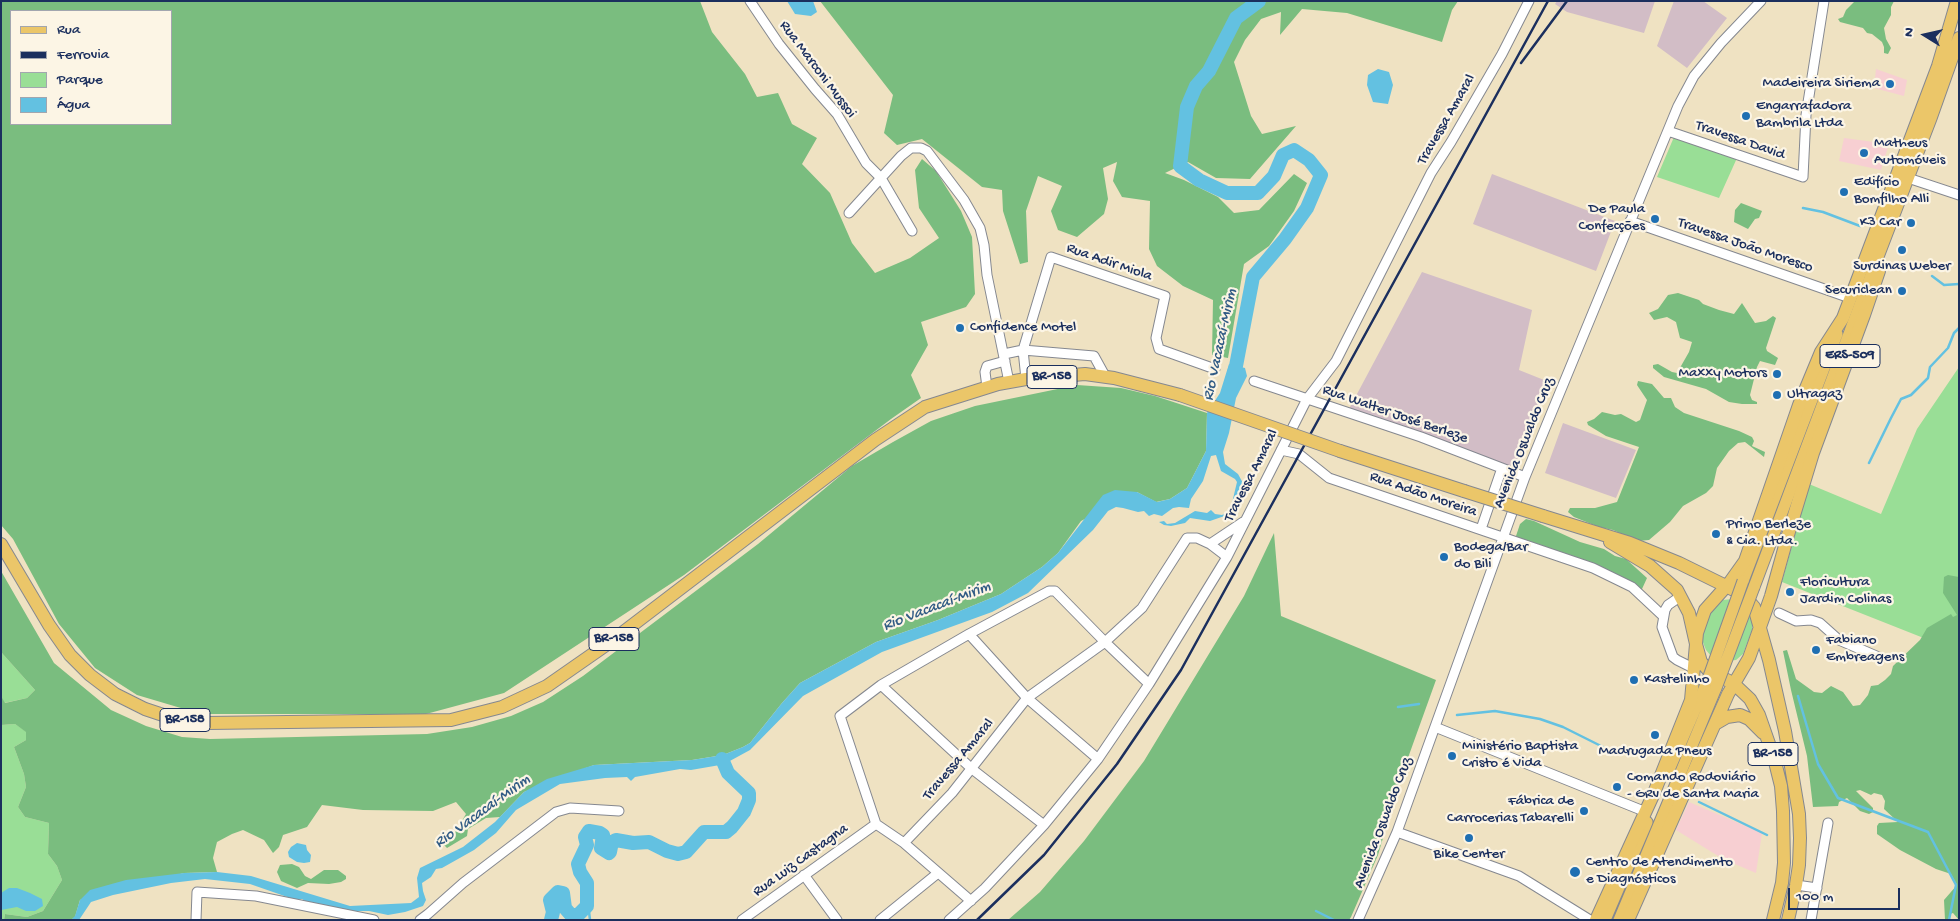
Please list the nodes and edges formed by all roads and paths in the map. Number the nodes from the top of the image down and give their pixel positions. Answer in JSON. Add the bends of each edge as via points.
{"nodes":[{"id":1,"x":750,"y":1,"type":"edge"},
{"id":2,"x":1528,"y":1,"type":"edge"},
{"id":3,"x":1762,"y":1,"type":"edge"},
{"id":4,"x":1824,"y":1,"type":"edge"},
{"id":5,"x":1949,"y":1,"type":"edge"},
{"id":6,"x":1957,"y":1,"type":"edge"},
{"id":7,"x":1959,"y":38,"type":"edge"},
{"id":8,"x":1959,"y":66,"type":"edge"},
{"id":9,"x":1933,"y":94,"type":"junction"},
{"id":10,"x":1668,"y":131,"type":"junction"},
{"id":11,"x":881,"y":178,"type":"junction"},
{"id":12,"x":1908,"y":178,"type":"junction"},
{"id":13,"x":1959,"y":195,"type":"edge"},
{"id":14,"x":849,"y":213,"type":"dead end"},
{"id":15,"x":1630,"y":221,"type":"junction"},
{"id":16,"x":912,"y":231,"type":"dead end"},
{"id":17,"x":1878,"y":258,"type":"junction"},
{"id":18,"x":1850,"y":298,"type":"junction"},
{"id":19,"x":1842,"y":318,"type":"junction"},
{"id":20,"x":1023,"y":350,"type":"junction"},
{"id":21,"x":1004,"y":357,"type":"junction"},
{"id":22,"x":1215,"y":369,"type":"dead end"},
{"id":23,"x":1105,"y":376,"type":"junction"},
{"id":24,"x":1026,"y":379,"type":"junction"},
{"id":25,"x":1254,"y":381,"type":"dead end"},
{"id":26,"x":1009,"y":382,"type":"junction"},
{"id":27,"x":987,"y":387,"type":"junction"},
{"id":28,"x":1307,"y":399,"type":"junction"},
{"id":29,"x":1281,"y":450,"type":"junction"},
{"id":30,"x":1502,"y":468,"type":"junction"},
{"id":31,"x":1525,"y":478,"type":"junction"},
{"id":32,"x":1245,"y":521,"type":"junction"},
{"id":33,"x":1481,"y":529,"type":"junction"},
{"id":34,"x":1595,"y":533,"type":"junction"},
{"id":35,"x":1504,"y":537,"type":"junction"},
{"id":36,"x":1,"y":544,"type":"edge"},
{"id":37,"x":1210,"y":544,"type":"junction"},
{"id":38,"x":1227,"y":556,"type":"junction"},
{"id":39,"x":1726,"y":587,"type":"junction"},
{"id":40,"x":1681,"y":596,"type":"junction"},
{"id":41,"x":1779,"y":613,"type":"dead end"},
{"id":42,"x":1663,"y":616,"type":"junction"},
{"id":43,"x":1760,"y":625,"type":"junction"},
{"id":44,"x":969,"y":634,"type":"junction"},
{"id":45,"x":1104,"y":642,"type":"junction"},
{"id":46,"x":1696,"y":644,"type":"junction"},
{"id":47,"x":1881,"y":658,"type":"dead end"},
{"id":48,"x":1695,"y":669,"type":"junction"},
{"id":49,"x":1733,"y":683,"type":"junction"},
{"id":50,"x":1149,"y":684,"type":"junction"},
{"id":51,"x":881,"y":685,"type":"junction"},
{"id":52,"x":1712,"y":685,"type":"junction"},
{"id":53,"x":1027,"y":698,"type":"junction"},
{"id":54,"x":1715,"y":724,"type":"junction"},
{"id":55,"x":1435,"y":726,"type":"junction"},
{"id":56,"x":1767,"y":738,"type":"junction"},
{"id":57,"x":1098,"y":759,"type":"junction"},
{"id":58,"x":972,"y":769,"type":"junction"},
{"id":59,"x":619,"y":811,"type":"dead end"},
{"id":60,"x":1646,"y":812,"type":"junction"},
{"id":61,"x":1828,"y":822,"type":"dead end"},
{"id":62,"x":876,"y":824,"type":"junction"},
{"id":63,"x":1044,"y":825,"type":"junction"},
{"id":64,"x":1397,"y":832,"type":"junction"},
{"id":65,"x":904,"y":843,"type":"junction"},
{"id":66,"x":938,"y":873,"type":"junction"},
{"id":67,"x":804,"y":875,"type":"junction"},
{"id":68,"x":1796,"y":885,"type":"junction"},
{"id":69,"x":1816,"y":888,"type":"junction"},
{"id":70,"x":970,"y":901,"type":"junction"},
{"id":71,"x":749,"y":918,"type":"edge"},
{"id":72,"x":356,"y":919,"type":"edge"},
{"id":73,"x":196,"y":920,"type":"edge"},
{"id":74,"x":374,"y":920,"type":"edge"},
{"id":75,"x":420,"y":920,"type":"edge"},
{"id":76,"x":837,"y":920,"type":"edge"},
{"id":77,"x":880,"y":920,"type":"edge"},
{"id":78,"x":949,"y":920,"type":"edge"},
{"id":79,"x":1358,"y":920,"type":"edge"},
{"id":80,"x":1590,"y":920,"type":"edge"},
{"id":81,"x":1596,"y":920,"type":"edge"},
{"id":82,"x":1605,"y":920,"type":"edge"},
{"id":83,"x":1619,"y":920,"type":"edge"},
{"id":84,"x":1628,"y":920,"type":"edge"},
{"id":85,"x":1773,"y":920,"type":"edge"},
{"id":86,"x":1788,"y":920,"type":"edge"},
{"id":87,"x":1811,"y":920,"type":"edge"}],
"edges":[{"from":1,"to":11,"type":"street","name":"Rua Marconi Mussoi","via":[[779,44],[837,114],[866,163]]},
{"from":2,"to":28,"type":"street","name":"Travessa Amaral","via":[[1502,54],[1432,173],[1336,360]]},
{"from":3,"to":10,"type":"street","name":"Avenida Oswaldo Cruz","via":[[1694,76]]},
{"from":4,"to":10,"type":"street","name":"Travessa David","via":[[1806,115],[1803,177]]},
{"from":5,"to":9,"type":"highway","number":"ERS-509","via":[[1928,73]]},
{"from":6,"to":9,"type":"highway","number":"ERS-509"},
{"from":7,"to":9,"type":"highway","number":"ERS-509"},
{"from":8,"to":9,"type":"highway","number":"ERS-509","via":[[1955,74]]},
{"from":9,"to":12,"type":"highway","number":"ERS-509"},
{"from":9,"to":18,"type":"highway","number":"ERS-509"},
{"from":10,"to":15,"type":"street","name":"Avenida Oswaldo Cruz"},
{"from":11,"to":14,"type":"street"},
{"from":11,"to":16,"type":"street","name":"Rua Marconi Mussoi"},
{"from":11,"to":21,"type":"street","via":[[911,148],[921,148],[964,200],[980,228]]},
{"from":12,"to":13,"type":"street"},
{"from":12,"to":17,"type":"highway","number":"ERS-509"},
{"from":15,"to":18,"type":"street","name":"Travessa João Moresco"},
{"from":15,"to":31,"type":"street","name":"Avenida Oswaldo Cruz"},
{"from":17,"to":43,"type":"highway","number":"ERS-509","via":[[1879,271],[1813,453],[1772,596]]},
{"from":17,"to":52,"type":"main road","number":"ERS-509","bridge":true,"via":[[1754,587]]},
{"from":18,"to":19,"type":"highway","number":"ERS-509"},
{"from":19,"to":39,"type":"highway","number":"ERS-509","via":[[1821,352],[1799,405],[1745,561]]},
{"from":19,"to":52,"type":"main road","number":"ERS-509","bridge":true,"via":[[1743,581]]},
{"from":20,"to":21,"type":"street"},
{"from":20,"to":22,"type":"street","name":"Rua Adir Miola","via":[[1051,257],[1165,296],[1156,338],[1159,349]]},
{"from":20,"to":23,"type":"street","via":[[1094,356]]},
{"from":20,"to":24,"type":"street"},
{"from":21,"to":26,"type":"street"},
{"from":21,"to":27,"type":"street","via":[[987,366]]},
{"from":23,"to":24,"type":"highway","number":"BR-158","via":[[1085,374]]},
{"from":23,"to":34,"type":"highway","number":"BR-158","bridge":true,"via":[[1180,395],[1340,451]]},
{"from":24,"to":26,"type":"highway","number":"BR-158"},
{"from":25,"to":28,"type":"street","name":"Rua Walter José Berleze"},
{"from":26,"to":27,"type":"highway","number":"BR-158"},
{"from":27,"to":36,"type":"highway","number":"BR-158","via":[[926,407],[875,440],[547,686],[502,707],[451,720],[207,723],[145,709],[114,694],[70,655]]},
{"from":28,"to":29,"type":"street","name":"Travessa Amaral"},
{"from":28,"to":30,"type":"street","name":"Rua Walter José Berleze"},
{"from":29,"to":32,"type":"street","name":"Travessa Amaral"},
{"from":29,"to":33,"type":"street","name":"Rua Adão Moreira","via":[[1299,454],[1329,478]]},
{"from":30,"to":31,"type":"street","name":"Rua Walter José Berleze"},
{"from":30,"to":33,"type":"street"},
{"from":31,"to":35,"type":"street","name":"Avenida Oswaldo Cruz"},
{"from":32,"to":37,"type":"street"},
{"from":32,"to":38,"type":"street","name":"Travessa Amaral"},
{"from":33,"to":35,"type":"street","name":"Rua Adão Moreira"},
{"from":34,"to":39,"type":"highway","number":"BR-158","via":[[1644,548]]},
{"from":34,"to":40,"type":"highway","number":"BR-158","via":[[1650,566]]},
{"from":35,"to":42,"type":"street","name":"Rua Adão Moreira","via":[[1593,568],[1624,583]]},
{"from":35,"to":55,"type":"street","name":"Avenida Oswaldo Cruz"},
{"from":37,"to":38,"type":"street","name":"Travessa Amaral"},
{"from":37,"to":45,"type":"street","name":"Travessa Amaral","via":[[1197,538],[1187,538],[1142,608]]},
{"from":38,"to":50,"type":"street"},
{"from":39,"to":43,"type":"highway","number":"BR-158","via":[[1747,599]]},
{"from":39,"to":46,"type":"highway","via":[[1705,610]]},
{"from":40,"to":42,"type":"street","via":[[1668,605]]},
{"from":40,"to":46,"type":"highway","number":"BR-158","via":[[1689,613]]},
{"from":41,"to":47,"type":"street","via":[[1796,621],[1820,623],[1839,640]]},
{"from":42,"to":48,"type":"street","via":[[1662,627],[1673,656]]},
{"from":43,"to":49,"type":"highway","via":[[1749,658]]},
{"from":43,"to":68,"type":"highway","number":"BR-158","via":[[1795,788],[1800,838]]},
{"from":44,"to":45,"type":"street","via":[[1043,592],[1055,591]]},
{"from":44,"to":51,"type":"street"},
{"from":44,"to":53,"type":"street"},
{"from":45,"to":50,"type":"street"},
{"from":45,"to":53,"type":"street","name":"Travessa Amaral"},
{"from":46,"to":48,"type":"highway"},
{"from":46,"to":49,"type":"highway","number":"BR-158","via":[[1704,667]]},
{"from":48,"to":60,"type":"highway","via":[[1691,700]]},
{"from":49,"to":54,"type":"highway"},
{"from":49,"to":56,"type":"highway","number":"BR-158","via":[[1750,699]]},
{"from":50,"to":57,"type":"street"},
{"from":51,"to":58,"type":"street"},
{"from":51,"to":62,"type":"street","via":[[840,716]]},
{"from":52,"to":82,"type":"main road"},
{"from":52,"to":83,"type":"main road"},
{"from":53,"to":57,"type":"street"},
{"from":53,"to":58,"type":"street","name":"Travessa Amaral"},
{"from":54,"to":56,"type":"highway","via":[[1727,717],[1740,715],[1749,718]]},
{"from":54,"to":84,"type":"highway"},
{"from":55,"to":60,"type":"street"},
{"from":55,"to":64,"type":"street","name":"Avenida Oswaldo Cruz"},
{"from":56,"to":85,"type":"highway","number":"BR-158","via":[[1781,786],[1784,827],[1782,883]]},
{"from":57,"to":63,"type":"street"},
{"from":58,"to":63,"type":"street"},
{"from":58,"to":65,"type":"street","name":"Travessa Amaral"},
{"from":59,"to":75,"type":"street","via":[[570,808],[556,812]]},
{"from":60,"to":81,"type":"highway"},
{"from":61,"to":69,"type":"street"},
{"from":62,"to":65,"type":"street"},
{"from":62,"to":67,"type":"street","name":"Rua Luiz Castagna"},
{"from":63,"to":70,"type":"street"},
{"from":64,"to":79,"type":"street","name":"Avenida Oswaldo Cruz"},
{"from":64,"to":80,"type":"street","via":[[1519,876]]},
{"from":65,"to":66,"type":"street"},
{"from":66,"to":70,"type":"street"},
{"from":66,"to":77,"type":"street"},
{"from":67,"to":71,"type":"street","name":"Rua Luiz Castagna"},
{"from":67,"to":76,"type":"street"},
{"from":68,"to":69,"type":"street"},
{"from":68,"to":86,"type":"highway","number":"BR-158"},
{"from":69,"to":87,"type":"street"},
{"from":70,"to":78,"type":"street"},
{"from":72,"to":73,"type":"street","via":[[256,896],[197,892]]},
{"from":72,"to":74,"type":"street"}]}
